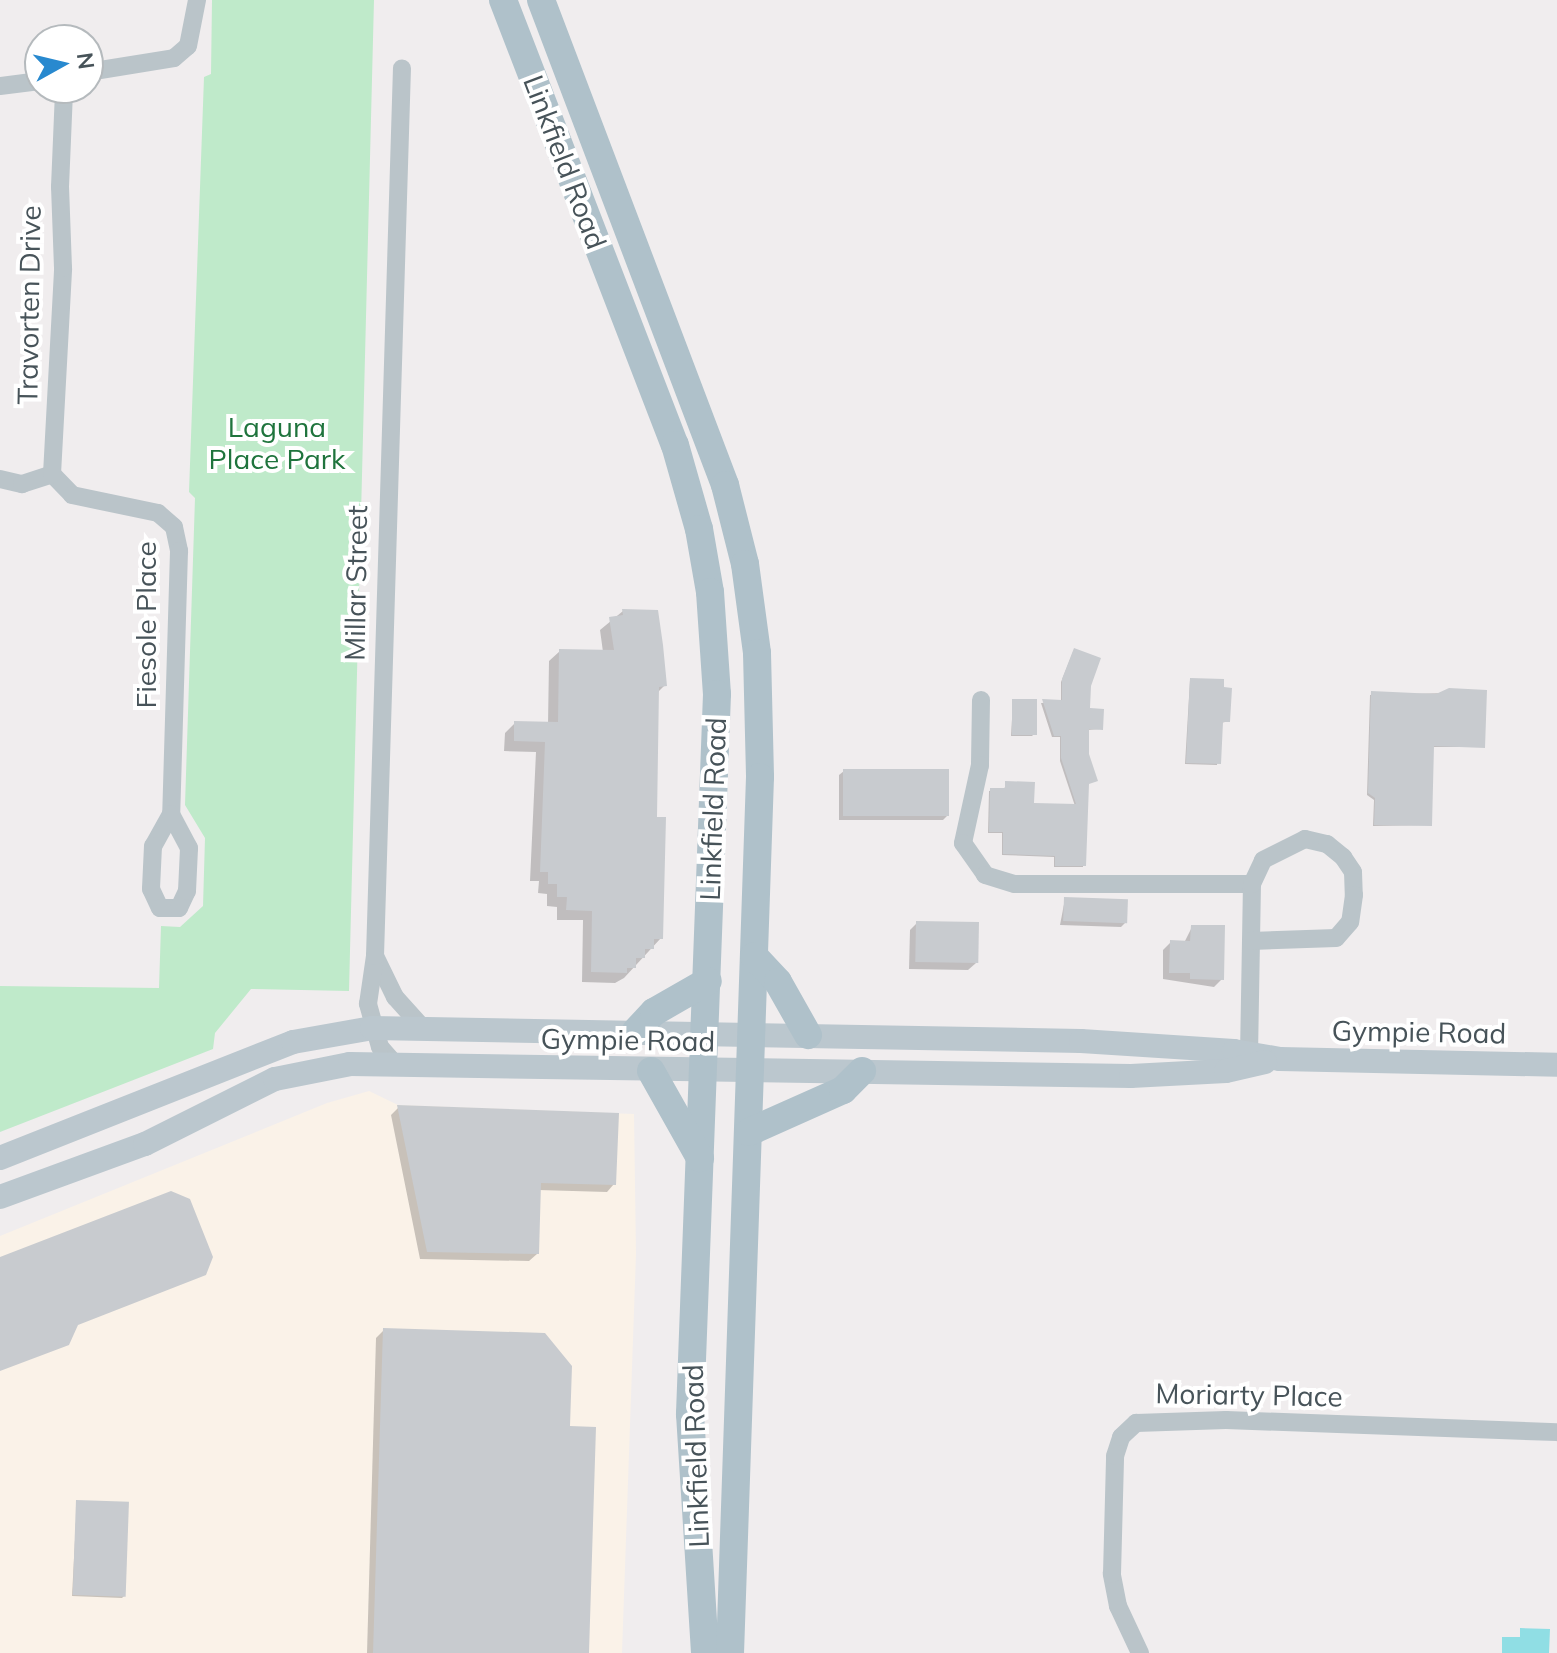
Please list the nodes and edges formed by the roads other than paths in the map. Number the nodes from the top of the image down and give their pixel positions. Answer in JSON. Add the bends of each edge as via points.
{"nodes":[{"id":1,"x":197,"y":0,"type":"edge"},
{"id":2,"x":503,"y":0,"type":"edge"},
{"id":3,"x":541,"y":0,"type":"edge"},
{"id":4,"x":402,"y":68,"type":"dead end"},
{"id":5,"x":104,"y":69,"type":"edge"},
{"id":6,"x":24,"y":83,"type":"edge"},
{"id":7,"x":0,"y":86,"type":"edge"},
{"id":8,"x":63,"y":104,"type":"edge"},
{"id":9,"x":52,"y":474,"type":"junction"},
{"id":10,"x":0,"y":479,"type":"edge"},
{"id":11,"x":981,"y":700,"type":"dead end"},
{"id":12,"x":171,"y":814,"type":"dead end"},
{"id":13,"x":1252,"y":884,"type":"junction"},
{"id":14,"x":1251,"y":941,"type":"junction"},
{"id":15,"x":375,"y":956,"type":"junction"},
{"id":16,"x":754,"y":956,"type":"junction"},
{"id":17,"x":708,"y":981,"type":"junction"},
{"id":18,"x":421,"y":1026,"type":"junction"},
{"id":19,"x":372,"y":1028,"type":"junction"},
{"id":20,"x":636,"y":1031,"type":"junction"},
{"id":21,"x":705,"y":1034,"type":"junction"},
{"id":22,"x":751,"y":1035,"type":"junction"},
{"id":23,"x":808,"y":1035,"type":"junction"},
{"id":24,"x":1249,"y":1055,"type":"junction"},
{"id":25,"x":1280,"y":1059,"type":"junction"},
{"id":26,"x":394,"y":1063,"type":"junction"},
{"id":27,"x":1557,"y":1065,"type":"edge"},
{"id":28,"x":651,"y":1071,"type":"junction"},
{"id":29,"x":862,"y":1071,"type":"junction"},
{"id":30,"x":750,"y":1072,"type":"junction"},
{"id":31,"x":705,"y":1073,"type":"junction"},
{"id":32,"x":749,"y":1132,"type":"junction"},
{"id":33,"x":0,"y":1158,"type":"edge"},
{"id":34,"x":700,"y":1158,"type":"junction"},
{"id":35,"x":0,"y":1197,"type":"edge"},
{"id":36,"x":1557,"y":1432,"type":"edge"},
{"id":37,"x":705,"y":1653,"type":"edge"},
{"id":38,"x":730,"y":1653,"type":"edge"},
{"id":39,"x":1140,"y":1653,"type":"edge"}],
"edges":[{"from":1,"to":5,"type":"street","via":[[188,46],[174,58]]},
{"from":2,"to":17,"type":"main road","name":"Linkfield Road","via":[[675,445],[699,529],[716,663]]},
{"from":3,"to":16,"type":"main road","name":"Linkfield Road","via":[[703,419],[738,535],[761,697]]},
{"from":4,"to":15,"type":"street","name":"Millar Street"},
{"from":6,"to":7,"type":"street"},
{"from":8,"to":9,"type":"street","name":"Travorten Drive","via":[[62,315],[53,390]]},
{"from":9,"to":10,"type":"street","via":[[22,484]]},
{"from":9,"to":12,"type":"street","name":"Fiesole Place","via":[[72,495],[158,513],[174,527],[179,551]]},
{"from":11,"to":13,"type":"street","via":[[980,765],[963,843],[985,875],[1015,884]]},
{"from":13,"to":14,"type":"street"},
{"from":13,"to":14,"type":"street","via":[[1263,860],[1305,839],[1327,844],[1343,857],[1353,872],[1354,895],[1350,922],[1336,938]]},
{"from":14,"to":24,"type":"street"},
{"from":15,"to":18,"type":"street","name":"Millar Street","via":[[395,997]]},
{"from":15,"to":19,"type":"street","name":"Millar Street","via":[[368,1004]]},
{"from":16,"to":22,"type":"main road","name":"Linkfield Road"},
{"from":16,"to":23,"type":"main road","via":[[778,982]]},
{"from":17,"to":20,"type":"main road","via":[[654,1012]]},
{"from":17,"to":21,"type":"main road","name":"Linkfield Road"},
{"from":18,"to":19,"type":"main road","name":"Gympie Road"},
{"from":18,"to":20,"type":"main road","name":"Gympie Road"},
{"from":19,"to":26,"type":"street","name":"Millar Street"},
{"from":19,"to":33,"type":"main road","name":"Gympie Road","via":[[293,1042]]},
{"from":20,"to":21,"type":"main road","name":"Gympie Road"},
{"from":21,"to":22,"type":"main road","name":"Gympie Road"},
{"from":21,"to":31,"type":"main road","name":"Linkfield Road"},
{"from":22,"to":23,"type":"main road","name":"Gympie Road"},
{"from":22,"to":30,"type":"main road","name":"Linkfield Road"},
{"from":23,"to":24,"type":"main road","name":"Gympie Road","via":[[1081,1041]]},
{"from":24,"to":25,"type":"main road","name":"Gympie Road"},
{"from":25,"to":27,"type":"main road","name":"Gympie Road"},
{"from":25,"to":29,"type":"main road","name":"Gympie Road","via":[[1179,1076]]},
{"from":26,"to":28,"type":"main road","name":"Gympie Road"},
{"from":26,"to":35,"type":"main road","name":"Gympie Road","via":[[350,1064],[275,1079],[145,1144]]},
{"from":28,"to":31,"type":"main road","name":"Gympie Road"},
{"from":28,"to":34,"type":"main road"},
{"from":29,"to":30,"type":"main road","name":"Gympie Road"},
{"from":29,"to":32,"type":"main road","via":[[843,1090]]},
{"from":30,"to":31,"type":"main road","name":"Gympie Road"},
{"from":30,"to":32,"type":"main road","name":"Linkfield Road"},
{"from":31,"to":34,"type":"main road","name":"Linkfield Road"},
{"from":32,"to":38,"type":"main road","name":"Linkfield Road"},
{"from":34,"to":37,"type":"main road","name":"Linkfield Road","via":[[690,1414]]},
{"from":36,"to":39,"type":"street","name":"Moriarty Place","via":[[1212,1420],[1136,1423],[1121,1437],[1115,1456],[1112,1574],[1118,1606]]}]}
